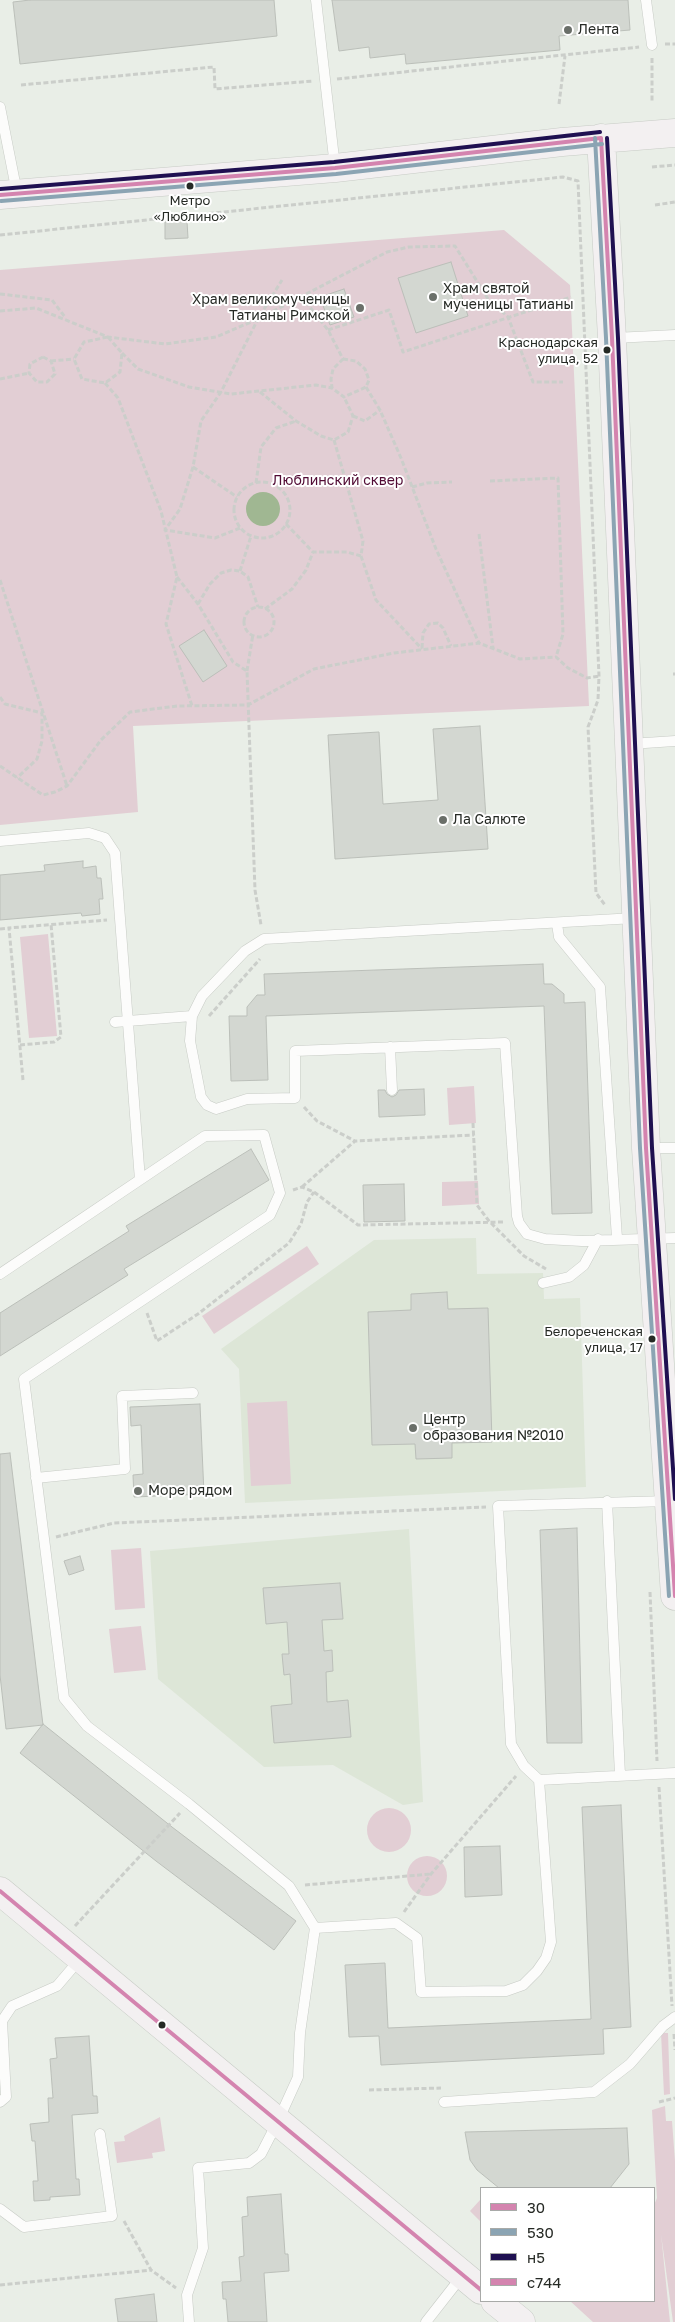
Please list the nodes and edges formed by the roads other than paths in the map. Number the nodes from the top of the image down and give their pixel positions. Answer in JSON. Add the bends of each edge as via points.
{"nodes":[{"id":1,"x":316,"y":0,"type":"edge"},
{"id":2,"x":646,"y":0,"type":"edge"},
{"id":3,"x":652,"y":45,"type":"road end"},
{"id":4,"x":0,"y":106,"type":"edge"},
{"id":5,"x":675,"y":132,"type":"edge"},
{"id":6,"x":601,"y":138,"type":"junction"},
{"id":7,"x":335,"y":168,"type":"junction"},
{"id":8,"x":9,"y":194,"type":"edge"},
{"id":9,"x":675,"y":335,"type":"edge"},
{"id":10,"x":612,"y":338,"type":"junction"},
{"id":11,"x":675,"y":742,"type":"edge"},
{"id":12,"x":629,"y":744,"type":"junction"},
{"id":13,"x":0,"y":841,"type":"edge"},
{"id":14,"x":636,"y":918,"type":"junction"},
{"id":15,"x":557,"y":924,"type":"junction"},
{"id":16,"x":192,"y":1016,"type":"junction"},
{"id":17,"x":128,"y":1021,"type":"junction"},
{"id":18,"x":114,"y":1022,"type":"dead end"},
{"id":19,"x":390,"y":1047,"type":"junction"},
{"id":20,"x":392,"y":1090,"type":"dead end"},
{"id":21,"x":646,"y":1148,"type":"junction"},
{"id":22,"x":675,"y":1148,"type":"edge"},
{"id":23,"x":140,"y":1180,"type":"junction"},
{"id":24,"x":617,"y":1238,"type":"junction"},
{"id":25,"x":663,"y":1238,"type":"edge"},
{"id":26,"x":598,"y":1240,"type":"junction"},
{"id":27,"x":0,"y":1274,"type":"edge"},
{"id":28,"x":543,"y":1283,"type":"dead end"},
{"id":29,"x":193,"y":1392,"type":"dead end"},
{"id":30,"x":36,"y":1478,"type":"junction"},
{"id":31,"x":607,"y":1501,"type":"junction"},
{"id":32,"x":669,"y":1501,"type":"junction"},
{"id":33,"x":673,"y":1535,"type":"edge"},
{"id":34,"x":675,"y":1596,"type":"edge"},
{"id":35,"x":675,"y":1773,"type":"edge"},
{"id":36,"x":620,"y":1774,"type":"junction"},
{"id":37,"x":539,"y":1780,"type":"junction"},
{"id":38,"x":0,"y":1891,"type":"edge"},
{"id":39,"x":315,"y":1928,"type":"junction"},
{"id":40,"x":71,"y":1950,"type":"junction"},
{"id":41,"x":675,"y":2017,"type":"edge"},
{"id":42,"x":0,"y":2102,"type":"edge"},
{"id":43,"x":444,"y":2102,"type":"road end"},
{"id":44,"x":278,"y":2121,"type":"junction"},
{"id":45,"x":100,"y":2134,"type":"dead end"},
{"id":46,"x":0,"y":2209,"type":"edge"},
{"id":47,"x":472,"y":2282,"type":"edge"},
{"id":48,"x":495,"y":2302,"type":"edge"},
{"id":49,"x":427,"y":2321,"type":"edge"},
{"id":50,"x":189,"y":2322,"type":"edge"},
{"id":51,"x":521,"y":2322,"type":"edge"}],
"edges":[{"from":1,"to":7,"type":"lane"},
{"from":2,"to":3,"type":"lane"},
{"from":4,"to":8,"type":"lane"},
{"from":5,"to":6,"type":"street"},
{"from":6,"to":7,"type":"street"},
{"from":6,"to":10,"type":"street"},
{"from":7,"to":8,"type":"street"},
{"from":9,"to":10,"type":"lane"},
{"from":10,"to":12,"type":"street"},
{"from":11,"to":12,"type":"lane"},
{"from":12,"to":14,"type":"street"},
{"from":13,"to":17,"type":"lane","via":[[88,833],[100,835],[112,845],[116,853]]},
{"from":14,"to":15,"type":"lane"},
{"from":14,"to":21,"type":"street"},
{"from":15,"to":16,"type":"lane","via":[[264,940],[245,951],[202,996]]},
{"from":15,"to":24,"type":"lane","via":[[559,937],[600,987]]},
{"from":16,"to":17,"type":"lane"},
{"from":16,"to":19,"type":"lane","via":[[190,1041],[201,1097],[216,1109],[247,1099],[295,1098],[296,1051]]},
{"from":17,"to":18,"type":"lane"},
{"from":17,"to":23,"type":"lane"},
{"from":19,"to":20,"type":"lane"},
{"from":19,"to":26,"type":"lane","via":[[505,1043],[518,1223],[527,1234],[545,1239]]},
{"from":21,"to":22,"type":"lane"},
{"from":21,"to":25,"type":"street"},
{"from":23,"to":27,"type":"lane"},
{"from":23,"to":30,"type":"lane","via":[[205,1136],[264,1135],[280,1193],[270,1215],[24,1379]]},
{"from":24,"to":25,"type":"lane"},
{"from":24,"to":26,"type":"lane"},
{"from":25,"to":32,"type":"street"},
{"from":26,"to":28,"type":"lane","via":[[584,1264],[570,1277]]},
{"from":29,"to":30,"type":"lane","via":[[122,1396],[124,1469]]},
{"from":30,"to":39,"type":"lane","via":[[64,1698],[87,1726],[289,1886]]},
{"from":31,"to":32,"type":"lane"},
{"from":31,"to":36,"type":"lane"},
{"from":31,"to":37,"type":"lane","via":[[498,1506],[511,1744],[524,1766]]},
{"from":32,"to":33,"type":"street"},
{"from":33,"to":34,"type":"street"},
{"from":35,"to":36,"type":"lane"},
{"from":36,"to":37,"type":"lane"},
{"from":37,"to":39,"type":"lane","via":[[551,1942],[546,1958],[523,1985],[506,1992],[420,1992],[418,1938],[396,1923]]},
{"from":38,"to":40,"type":"street"},
{"from":39,"to":44,"type":"lane","via":[[300,2033],[298,2077]]},
{"from":40,"to":42,"type":"lane","via":[[56,1986],[12,2006],[2,2021],[6,2097]]},
{"from":40,"to":44,"type":"street"},
{"from":41,"to":43,"type":"lane","via":[[630,2064],[594,2092]]},
{"from":44,"to":47,"type":"street"},
{"from":44,"to":50,"type":"lane","via":[[261,2154],[249,2163],[198,2168],[203,2248],[187,2295]]},
{"from":45,"to":46,"type":"lane","via":[[112,2216],[24,2227]]},
{"from":47,"to":49,"type":"lane"},
{"from":48,"to":51,"type":"street"}]}
